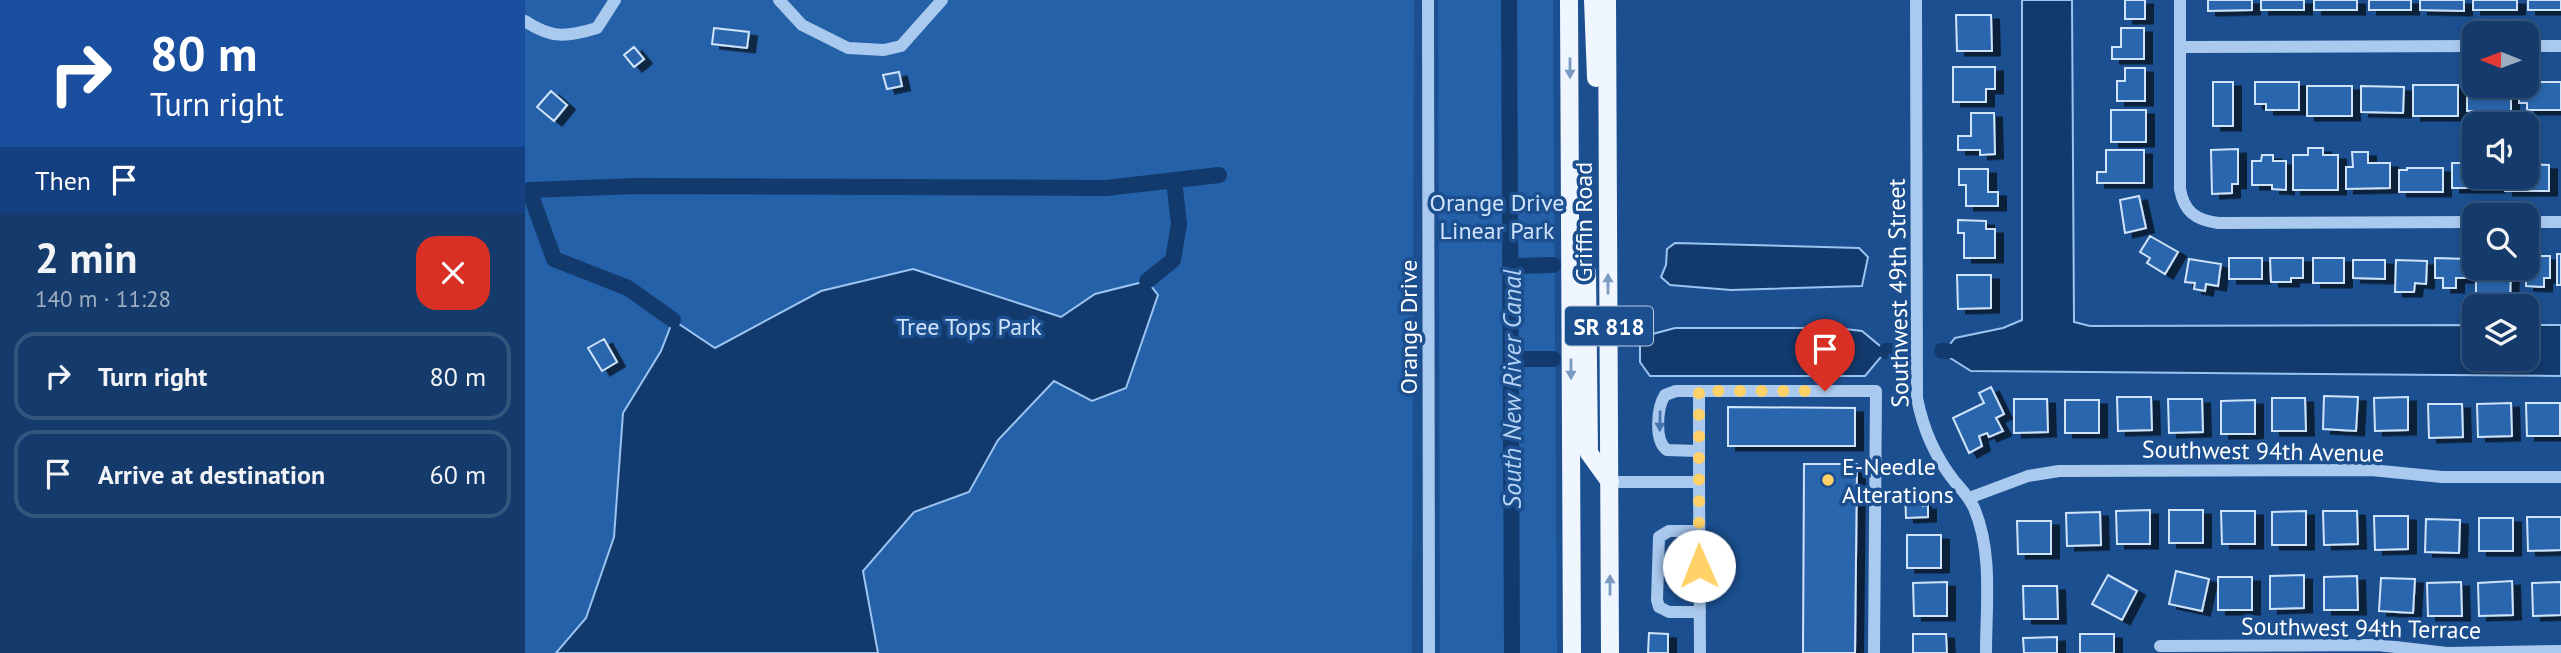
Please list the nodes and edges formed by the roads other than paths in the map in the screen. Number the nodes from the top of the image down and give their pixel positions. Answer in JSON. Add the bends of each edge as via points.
{"nodes":[{"id":1,"x":615,"y":0,"type":"edge"},
{"id":2,"x":779,"y":0,"type":"edge"},
{"id":3,"x":942,"y":0,"type":"edge"},
{"id":4,"x":1428,"y":0,"type":"edge"},
{"id":5,"x":1569,"y":0,"type":"edge"},
{"id":6,"x":1593,"y":0,"type":"edge"},
{"id":7,"x":1607,"y":0,"type":"edge"},
{"id":8,"x":1916,"y":0,"type":"edge"},
{"id":9,"x":2180,"y":0,"type":"edge"},
{"id":10,"x":525,"y":21,"type":"edge"},
{"id":11,"x":2539,"y":46,"type":"edge"},
{"id":12,"x":2561,"y":46,"type":"edge"},
{"id":13,"x":2180,"y":47,"type":"junction"},
{"id":14,"x":2462,"y":47,"type":"edge"},
{"id":15,"x":1608,"y":178,"type":"junction"},
{"id":16,"x":1571,"y":221,"type":"junction"},
{"id":17,"x":2462,"y":222,"type":"edge"},
{"id":18,"x":2539,"y":222,"type":"edge"},
{"id":19,"x":2561,"y":222,"type":"edge"},
{"id":20,"x":1699,"y":391,"type":"junction"},
{"id":21,"x":1698,"y":451,"type":"junction"},
{"id":22,"x":2561,"y":477,"type":"edge"},
{"id":23,"x":1610,"y":482,"type":"junction"},
{"id":24,"x":1699,"y":482,"type":"junction"},
{"id":25,"x":1969,"y":498,"type":"junction"},
{"id":26,"x":1699,"y":531,"type":"junction"},
{"id":27,"x":1700,"y":612,"type":"junction"},
{"id":28,"x":2160,"y":646,"type":"dead end"},
{"id":29,"x":2561,"y":652,"type":"edge"},
{"id":30,"x":1429,"y":653,"type":"edge"},
{"id":31,"x":1572,"y":653,"type":"edge"},
{"id":32,"x":1610,"y":653,"type":"edge"},
{"id":33,"x":1700,"y":653,"type":"edge"},
{"id":34,"x":1874,"y":653,"type":"edge"},
{"id":35,"x":1986,"y":653,"type":"edge"}],
"edges":[{"from":1,"to":10,"type":"street","via":[[597,28],[574,35],[543,33]]},
{"from":2,"to":3,"type":"street","via":[[802,25],[848,48],[884,50],[901,46]]},
{"from":4,"to":30,"type":"street","name":"Orange Drive"},
{"from":5,"to":16,"type":"main road","name":"Griffin Road","number":"SR 818","one_way":true},
{"from":6,"to":15,"type":"main road","via":[[1598,141]]},
{"from":7,"to":15,"type":"main road","name":"Griffin Road","number":"SR 818"},
{"from":8,"to":25,"type":"street","name":"Southwest 49th Street","via":[[1917,398],[1929,440]]},
{"from":9,"to":13,"type":"street"},
{"from":11,"to":12,"type":"street"},
{"from":13,"to":14,"type":"street"},
{"from":13,"to":17,"type":"street","via":[[2180,189],[2190,213],[2218,223]]},
{"from":23,"to":15,"type":"main road","name":"Griffin Road","number":"SR 818","one_way":true},
{"from":16,"to":23,"type":"main road","via":[[1587,273],[1589,453]]},
{"from":16,"to":31,"type":"main road","name":"Griffin Road","number":"SR 818","one_way":true},
{"from":18,"to":19,"type":"street"},
{"from":20,"to":21,"type":"street"},
{"from":20,"to":21,"type":"street","one_way":true,"via":[[1665,395],[1660,405],[1659,438],[1667,450]]},
{"from":20,"to":34,"type":"street","via":[[1875,391]]},
{"from":21,"to":24,"type":"street"},
{"from":22,"to":25,"type":"street","name":"Southwest 94th Avenue","via":[[2442,477],[2371,470],[2059,471],[2028,476]]},
{"from":23,"to":24,"type":"street"},
{"from":32,"to":23,"type":"main road","name":"Griffin Road","number":"SR 818","one_way":true},
{"from":24,"to":26,"type":"street"},
{"from":25,"to":35,"type":"street","name":"Southwest 49th Street","via":[[1985,554]]},
{"from":26,"to":27,"type":"street"},
{"from":26,"to":27,"type":"street","via":[[1668,531],[1659,537],[1657,600],[1663,610]]},
{"from":27,"to":33,"type":"street"},
{"from":28,"to":29,"type":"street","name":"Southwest 94th Terrace","via":[[2378,645],[2447,653]]}]}
